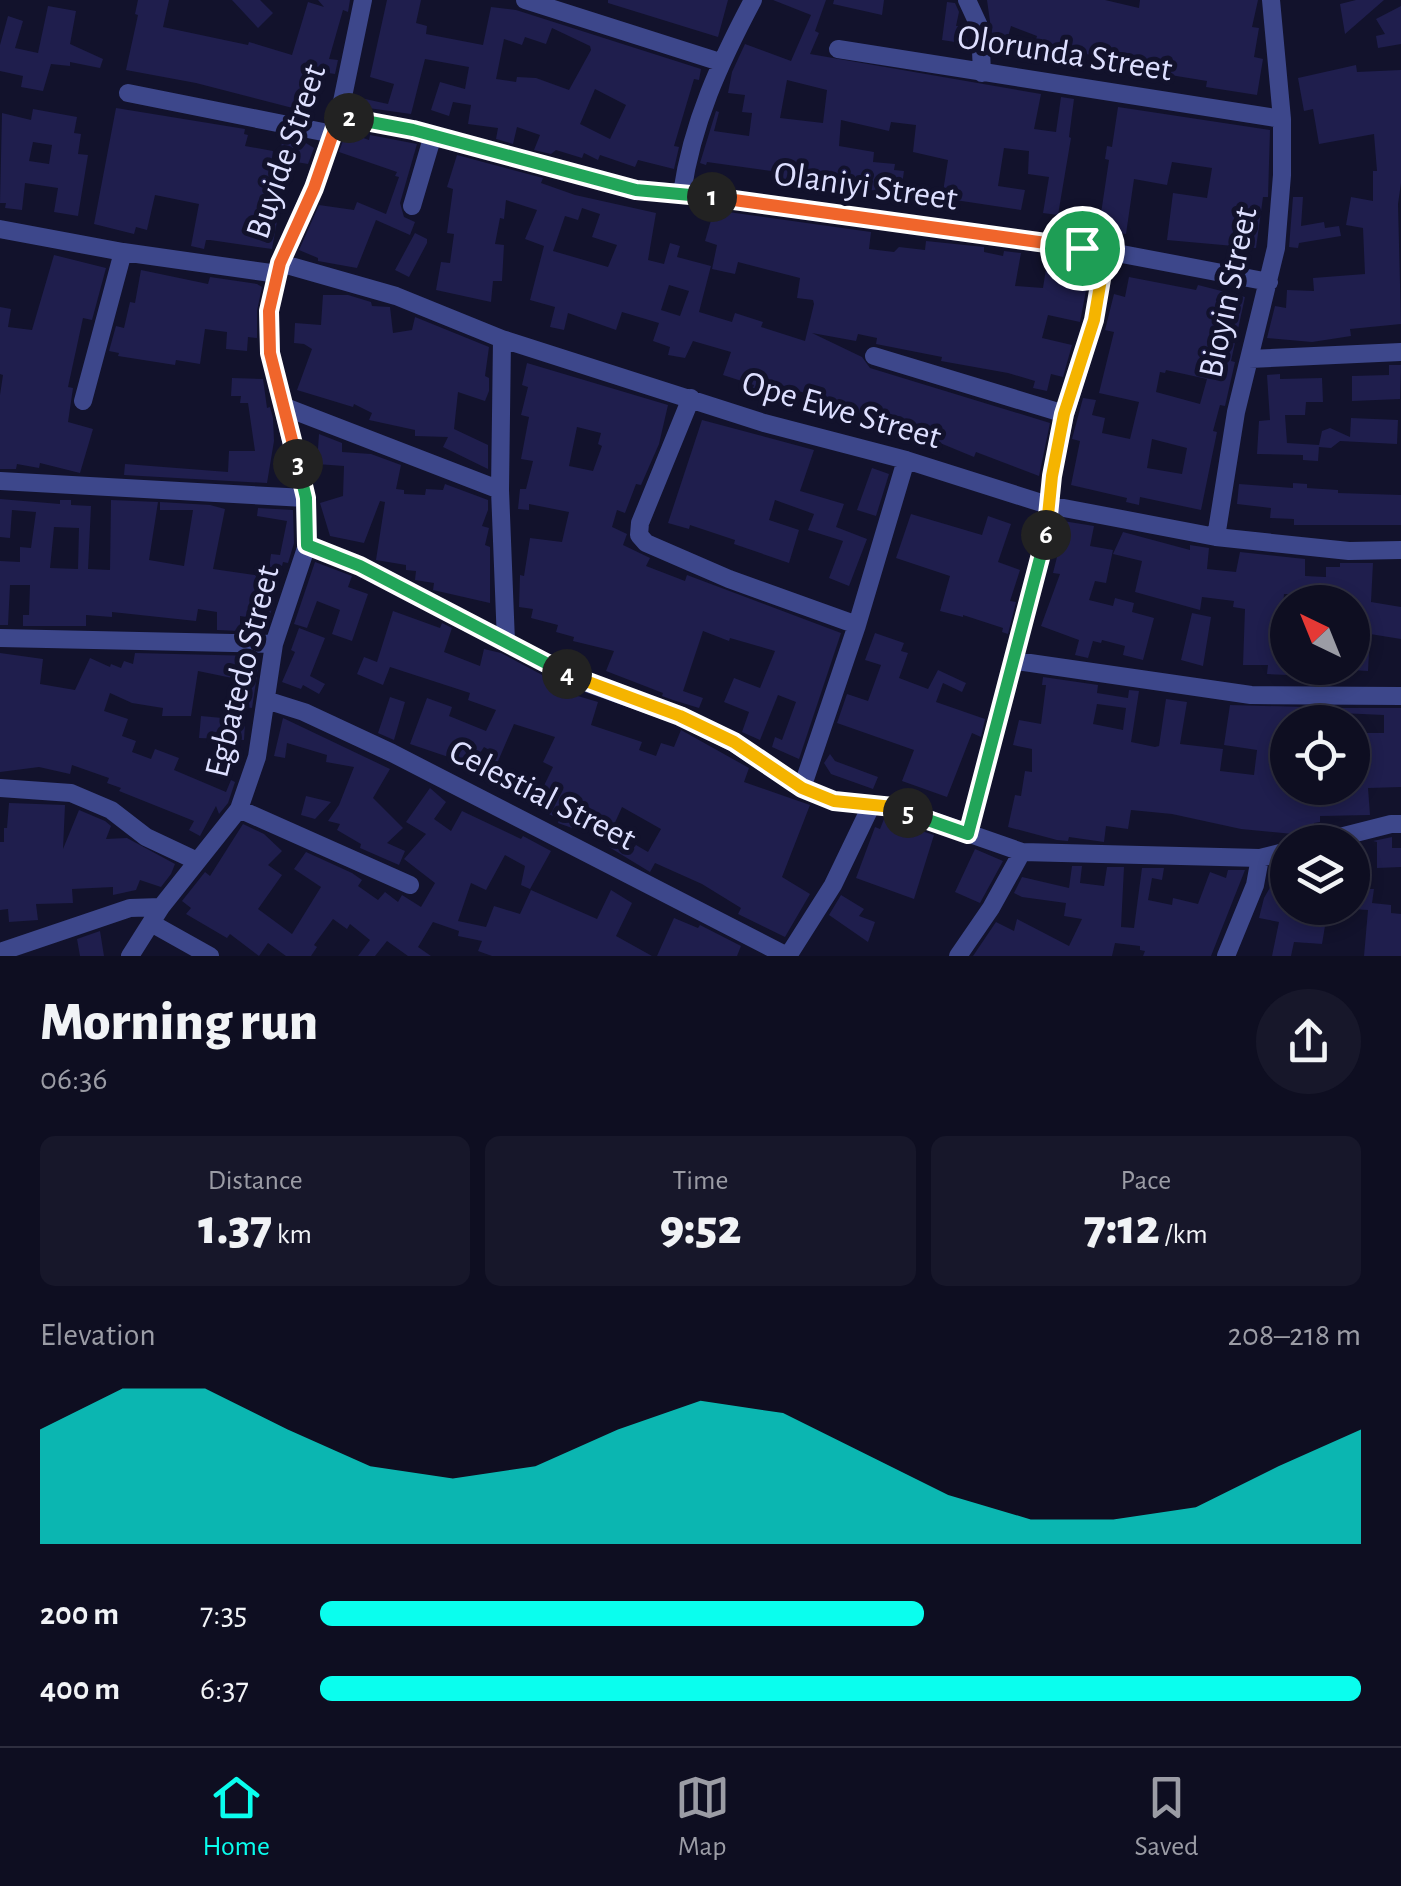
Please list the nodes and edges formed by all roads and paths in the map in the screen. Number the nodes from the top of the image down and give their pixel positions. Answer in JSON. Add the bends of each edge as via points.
{"nodes":[{"id":1,"x":362,"y":0,"type":"edge"},
{"id":2,"x":525,"y":0,"type":"edge"},
{"id":3,"x":753,"y":0,"type":"edge"},
{"id":4,"x":968,"y":0,"type":"edge"},
{"id":5,"x":1271,"y":0,"type":"edge"},
{"id":6,"x":838,"y":48,"type":"dead end"},
{"id":7,"x":720,"y":62,"type":"junction"},
{"id":8,"x":982,"y":73,"type":"junction"},
{"id":9,"x":128,"y":93,"type":"dead end"},
{"id":10,"x":1282,"y":119,"type":"junction"},
{"id":11,"x":336,"y":125,"type":"junction"},
{"id":12,"x":433,"y":135,"type":"junction"},
{"id":13,"x":682,"y":193,"type":"junction"},
{"id":14,"x":412,"y":206,"type":"dead end"},
{"id":15,"x":0,"y":228,"type":"edge"},
{"id":16,"x":1106,"y":250,"type":"junction"},
{"id":17,"x":124,"y":252,"type":"junction"},
{"id":18,"x":279,"y":268,"type":"junction"},
{"id":19,"x":1269,"y":282,"type":"junction"},
{"id":20,"x":502,"y":339,"type":"junction"},
{"id":21,"x":1401,"y":352,"type":"edge"},
{"id":22,"x":874,"y":356,"type":"dead end"},
{"id":23,"x":1249,"y":359,"type":"junction"},
{"id":24,"x":692,"y":398,"type":"junction"},
{"id":25,"x":83,"y":401,"type":"dead end"},
{"id":26,"x":284,"y":406,"type":"junction"},
{"id":27,"x":1064,"y":414,"type":"junction"},
{"id":28,"x":906,"y":460,"type":"junction"},
{"id":29,"x":0,"y":482,"type":"edge"},
{"id":30,"x":500,"y":490,"type":"junction"},
{"id":31,"x":306,"y":498,"type":"junction"},
{"id":32,"x":1048,"y":505,"type":"junction"},
{"id":33,"x":1216,"y":537,"type":"junction"},
{"id":34,"x":307,"y":545,"type":"junction"},
{"id":35,"x":1401,"y":550,"type":"edge"},
{"id":36,"x":857,"y":624,"type":"junction"},
{"id":37,"x":0,"y":638,"type":"edge"},
{"id":38,"x":506,"y":642,"type":"junction"},
{"id":39,"x":274,"y":644,"type":"junction"},
{"id":40,"x":1016,"y":660,"type":"junction"},
{"id":41,"x":1401,"y":696,"type":"edge"},
{"id":42,"x":266,"y":700,"type":"junction"},
{"id":43,"x":0,"y":788,"type":"edge"},
{"id":44,"x":802,"y":788,"type":"junction"},
{"id":45,"x":871,"y":806,"type":"junction"},
{"id":46,"x":239,"y":808,"type":"junction"},
{"id":47,"x":1401,"y":824,"type":"edge"},
{"id":48,"x":1370,"y":829,"type":"edge"},
{"id":49,"x":968,"y":834,"type":"junction"},
{"id":50,"x":1022,"y":852,"type":"junction"},
{"id":51,"x":1270,"y":856,"type":"edge"},
{"id":52,"x":1260,"y":858,"type":"junction"},
{"id":53,"x":197,"y":861,"type":"junction"},
{"id":54,"x":410,"y":885,"type":"dead end"},
{"id":55,"x":156,"y":915,"type":"junction"},
{"id":56,"x":0,"y":952,"type":"edge"},
{"id":57,"x":130,"y":956,"type":"edge"},
{"id":58,"x":210,"y":956,"type":"edge"},
{"id":59,"x":788,"y":956,"type":"edge"},
{"id":60,"x":958,"y":956,"type":"edge"},
{"id":61,"x":1226,"y":956,"type":"edge"}],
"edges":[{"from":1,"to":11,"type":"street","name":"Buyide Street"},
{"from":2,"to":7,"type":"street"},
{"from":3,"to":7,"type":"street"},
{"from":4,"to":8,"type":"street","via":[[980,28]]},
{"from":5,"to":10,"type":"street","name":"Bioyin Street"},
{"from":6,"to":8,"type":"street","name":"Olorunda Street"},
{"from":7,"to":13,"type":"street","via":[[688,154]]},
{"from":8,"to":10,"type":"street","name":"Olorunda Street"},
{"from":9,"to":11,"type":"street","name":"Olaniyi Street"},
{"from":10,"to":19,"type":"street","name":"Bioyin Street"},
{"from":11,"to":12,"type":"street","name":"Olaniyi Street"},
{"from":11,"to":18,"type":"street","name":"Buyide Street"},
{"from":12,"to":13,"type":"street","name":"Olaniyi Street","via":[[636,190]]},
{"from":12,"to":14,"type":"street"},
{"from":13,"to":16,"type":"street","name":"Olaniyi Street"},
{"from":15,"to":17,"type":"street","name":"Ope Ewe Street"},
{"from":16,"to":19,"type":"street","name":"Olaniyi Street"},
{"from":16,"to":27,"type":"street","via":[[1094,320]]},
{"from":17,"to":18,"type":"street","name":"Ope Ewe Street"},
{"from":17,"to":25,"type":"street"},
{"from":18,"to":20,"type":"street","name":"Ope Ewe Street","via":[[396,296]]},
{"from":18,"to":26,"type":"street","name":"Buyide Street","via":[[269,336]]},
{"from":19,"to":23,"type":"street","name":"Bioyin Street"},
{"from":20,"to":24,"type":"street","name":"Ope Ewe Street"},
{"from":20,"to":30,"type":"street"},
{"from":21,"to":23,"type":"street"},
{"from":22,"to":27,"type":"street"},
{"from":23,"to":33,"type":"street","name":"Bioyin Street"},
{"from":24,"to":28,"type":"street","name":"Ope Ewe Street"},
{"from":24,"to":36,"type":"street","via":[[639,535],[646,544],[729,579]]},
{"from":26,"to":30,"type":"street"},
{"from":26,"to":31,"type":"street","name":"Buyide Street"},
{"from":27,"to":32,"type":"street"},
{"from":28,"to":32,"type":"street","name":"Ope Ewe Street"},
{"from":28,"to":36,"type":"street"},
{"from":29,"to":31,"type":"street"},
{"from":30,"to":38,"type":"street"},
{"from":31,"to":34,"type":"street","name":"Egbatedo Street"},
{"from":32,"to":33,"type":"street","name":"Ope Ewe Street"},
{"from":32,"to":40,"type":"street"},
{"from":33,"to":35,"type":"street","name":"Ope Ewe Street"},
{"from":34,"to":38,"type":"street"},
{"from":34,"to":39,"type":"street","name":"Egbatedo Street"},
{"from":36,"to":44,"type":"street"},
{"from":37,"to":39,"type":"street"},
{"from":38,"to":44,"type":"street","via":[[581,682],[734,742]]},
{"from":39,"to":42,"type":"street","name":"Egbatedo Street"},
{"from":40,"to":41,"type":"street","via":[[1252,695]]},
{"from":40,"to":49,"type":"street"},
{"from":42,"to":46,"type":"street","name":"Egbatedo Street","via":[[257,758]]},
{"from":42,"to":59,"type":"street","name":"Celestial Street","via":[[392,753]]},
{"from":43,"to":53,"type":"street","via":[[71,793]]},
{"from":44,"to":45,"type":"street"},
{"from":45,"to":49,"type":"street","via":[[893,807]]},
{"from":45,"to":59,"type":"street","via":[[833,886]]},
{"from":46,"to":53,"type":"street","name":"Egbatedo Street"},
{"from":46,"to":54,"type":"street"},
{"from":47,"to":48,"type":"street"},
{"from":49,"to":50,"type":"street"},
{"from":50,"to":52,"type":"street"},
{"from":50,"to":60,"type":"street"},
{"from":51,"to":52,"type":"street"},
{"from":52,"to":61,"type":"street"},
{"from":53,"to":55,"type":"street","name":"Egbatedo Street"},
{"from":55,"to":56,"type":"street","via":[[130,908]]},
{"from":55,"to":57,"type":"street","name":"Egbatedo Street"},
{"from":55,"to":58,"type":"street"}]}
